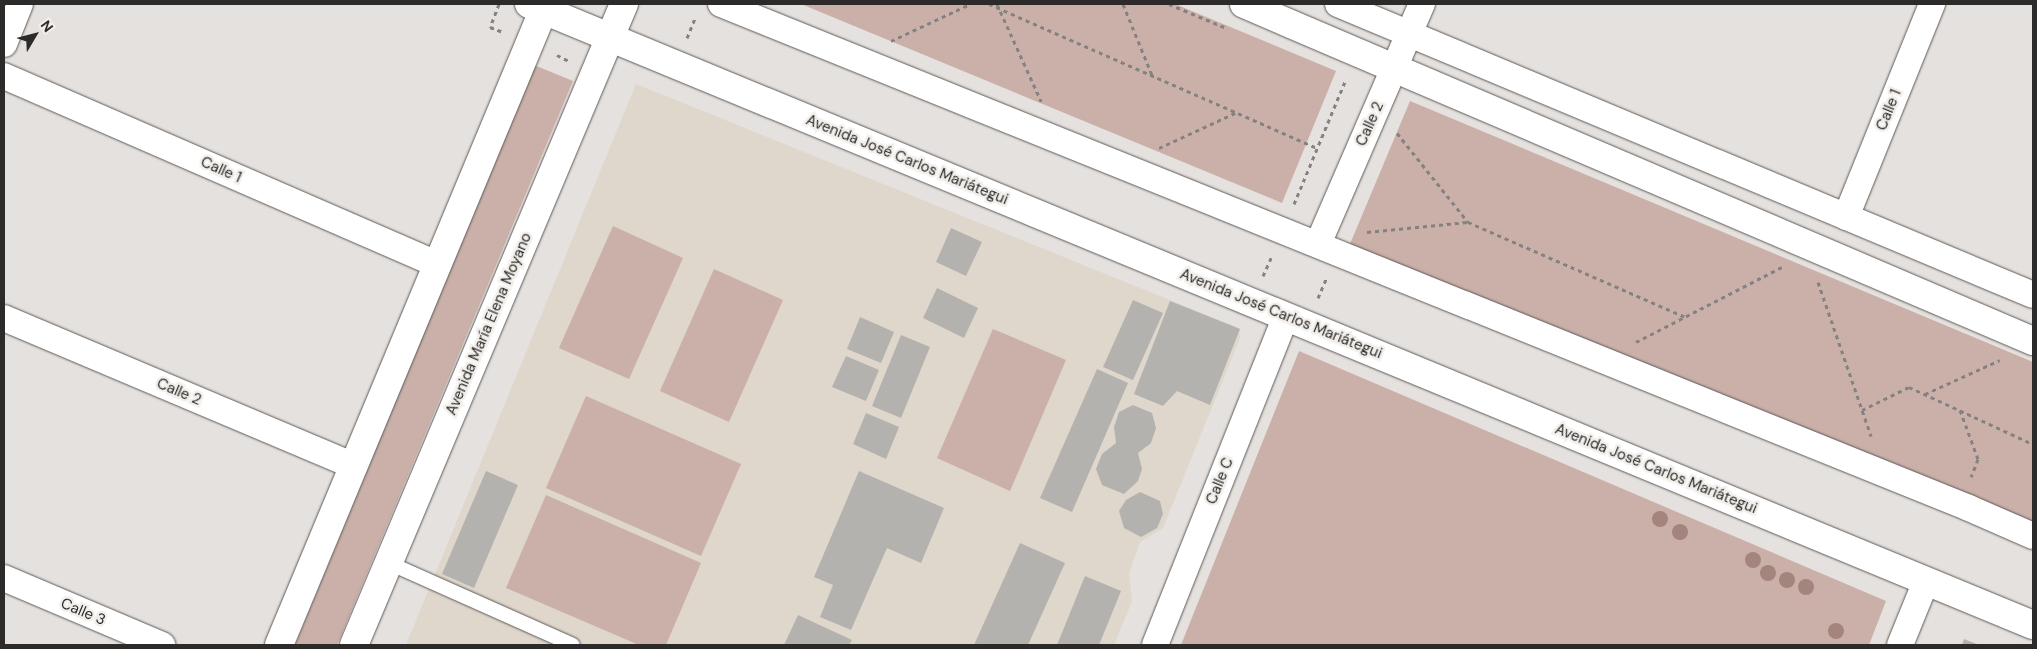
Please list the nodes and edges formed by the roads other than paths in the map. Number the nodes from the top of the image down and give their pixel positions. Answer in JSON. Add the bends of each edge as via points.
{"nodes":[{"id":1,"x":20,"y":4,"type":"edge"},
{"id":2,"x":624,"y":4,"type":"edge"},
{"id":3,"x":720,"y":4,"type":"edge"},
{"id":4,"x":1244,"y":4,"type":"edge"},
{"id":5,"x":1338,"y":4,"type":"edge"},
{"id":6,"x":1422,"y":4,"type":"edge"},
{"id":7,"x":1932,"y":4,"type":"edge"},
{"id":8,"x":539,"y":6,"type":"edge"},
{"id":9,"x":1409,"y":34,"type":"junction"},
{"id":10,"x":610,"y":37,"type":"junction"},
{"id":11,"x":4,"y":44,"type":"edge"},
{"id":12,"x":1394,"y":68,"type":"junction"},
{"id":13,"x":4,"y":76,"type":"edge"},
{"id":14,"x":1846,"y":217,"type":"junction"},
{"id":15,"x":1318,"y":244,"type":"junction"},
{"id":16,"x":438,"y":265,"type":"junction"},
{"id":17,"x":2033,"y":296,"type":"edge"},
{"id":18,"x":1286,"y":316,"type":"junction"},
{"id":19,"x":4,"y":318,"type":"edge"},
{"id":20,"x":2033,"y":341,"type":"edge"},
{"id":21,"x":354,"y":466,"type":"junction"},
{"id":22,"x":2033,"y":536,"type":"edge"},
{"id":23,"x":389,"y":563,"type":"junction"},
{"id":24,"x":4,"y":578,"type":"edge"},
{"id":25,"x":1926,"y":581,"type":"junction"},
{"id":26,"x":2033,"y":625,"type":"edge"},
{"id":27,"x":162,"y":645,"type":"edge"},
{"id":28,"x":278,"y":645,"type":"edge"},
{"id":29,"x":354,"y":645,"type":"edge"},
{"id":30,"x":574,"y":645,"type":"edge"},
{"id":31,"x":1155,"y":645,"type":"edge"},
{"id":32,"x":1900,"y":645,"type":"edge"}],
"edges":[{"from":1,"to":11,"type":"street"},
{"from":2,"to":10,"type":"street","name":"Avenida María Elena Moyano"},
{"from":3,"to":15,"type":"street"},
{"from":4,"to":12,"type":"street"},
{"from":5,"to":9,"type":"street"},
{"from":6,"to":9,"type":"street","name":"Calle 2"},
{"from":7,"to":14,"type":"street","name":"Calle 1"},
{"from":8,"to":10,"type":"street","name":"Avenida José Carlos Mariátegui"},
{"from":8,"to":16,"type":"street"},
{"from":9,"to":12,"type":"street","name":"Calle 2"},
{"from":9,"to":14,"type":"street"},
{"from":10,"to":18,"type":"street","name":"Avenida José Carlos Mariátegui"},
{"from":10,"to":23,"type":"street","name":"Avenida María Elena Moyano"},
{"from":12,"to":15,"type":"street","name":"Calle 2"},
{"from":12,"to":20,"type":"street"},
{"from":13,"to":16,"type":"street","name":"Calle 1"},
{"from":14,"to":17,"type":"street"},
{"from":15,"to":22,"type":"street"},
{"from":16,"to":21,"type":"street"},
{"from":18,"to":25,"type":"street","name":"Avenida José Carlos Mariátegui"},
{"from":18,"to":31,"type":"street","name":"Calle C"},
{"from":19,"to":21,"type":"street","name":"Calle 2"},
{"from":21,"to":28,"type":"street"},
{"from":23,"to":29,"type":"street","name":"Avenida María Elena Moyano"},
{"from":23,"to":30,"type":"lane"},
{"from":24,"to":27,"type":"street","name":"Calle 3"},
{"from":25,"to":26,"type":"street","name":"Avenida José Carlos Mariátegui"},
{"from":25,"to":32,"type":"street"}]}
